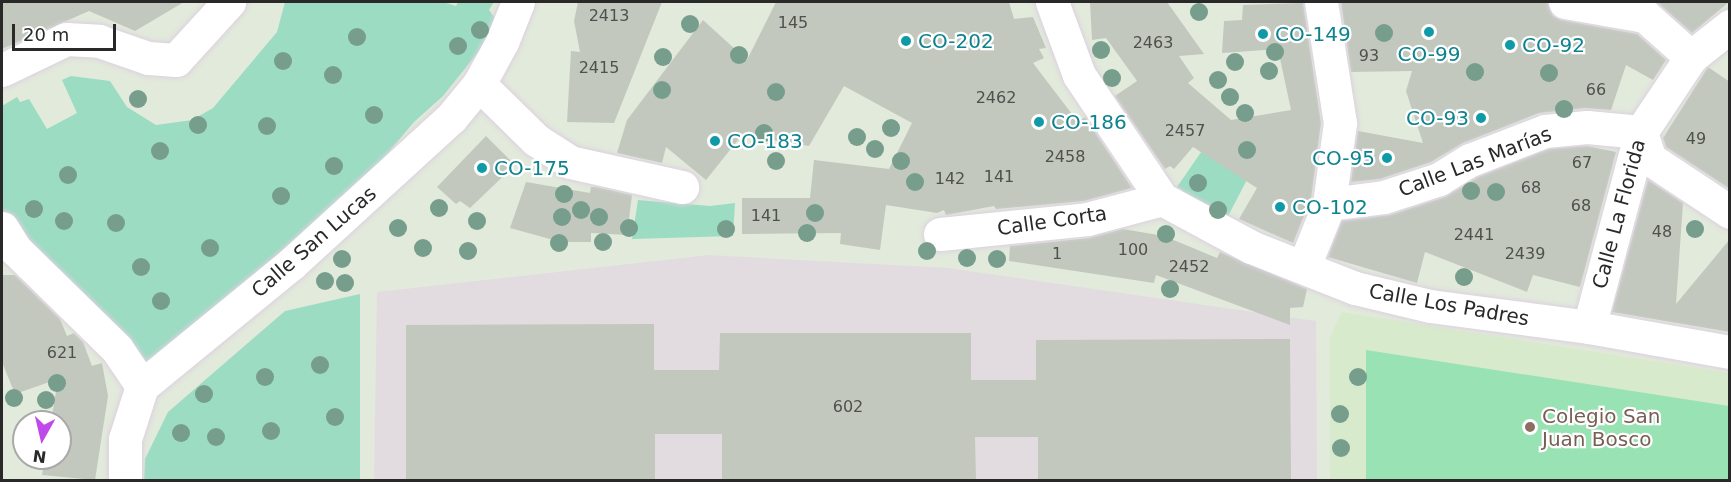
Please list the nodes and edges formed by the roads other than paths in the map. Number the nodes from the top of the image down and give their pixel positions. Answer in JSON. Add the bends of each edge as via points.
{"nodes":[{"id":1,"x":229,"y":2,"type":"edge"},
{"id":2,"x":518,"y":2,"type":"edge"},
{"id":3,"x":1052,"y":2,"type":"edge"},
{"id":4,"x":1321,"y":2,"type":"edge"},
{"id":5,"x":1565,"y":2,"type":"edge"},
{"id":6,"x":1646,"y":8,"type":"edge"},
{"id":7,"x":1730,"y":26,"type":"edge"},
{"id":8,"x":1691,"y":57,"type":"junction"},
{"id":9,"x":2,"y":70,"type":"edge"},
{"id":10,"x":479,"y":84,"type":"junction"},
{"id":11,"x":1641,"y":132,"type":"junction"},
{"id":12,"x":682,"y":187,"type":"dead end"},
{"id":13,"x":1162,"y":199,"type":"junction"},
{"id":14,"x":1329,"y":204,"type":"junction"},
{"id":15,"x":1730,"y":212,"type":"edge"},
{"id":16,"x":2,"y":228,"type":"edge"},
{"id":17,"x":940,"y":234,"type":"dead end"},
{"id":18,"x":1304,"y":266,"type":"junction"},
{"id":19,"x":1589,"y":327,"type":"junction"},
{"id":20,"x":1730,"y":352,"type":"edge"},
{"id":21,"x":142,"y":386,"type":"junction"},
{"id":22,"x":125,"y":480,"type":"edge"}],
"edges":[{"from":1,"to":9,"type":"street","via":[[176,60],[148,58],[99,41],[66,39]]},
{"from":2,"to":10,"type":"street","name":"Calle San Lucas"},
{"from":3,"to":13,"type":"street","name":"Calle Los Padres","via":[[1079,75]]},
{"from":4,"to":14,"type":"street","via":[[1340,123]]},
{"from":5,"to":6,"type":"street"},
{"from":6,"to":8,"type":"street"},
{"from":7,"to":8,"type":"street","name":"Calle La Florida"},
{"from":8,"to":11,"type":"street","name":"Calle La Florida"},
{"from":10,"to":12,"type":"street","via":[[536,140],[570,162]]},
{"from":10,"to":21,"type":"street","name":"Calle San Lucas","via":[[402,165],[291,264]]},
{"from":11,"to":14,"type":"street","name":"Calle Las Marías","via":[[1587,127],[1545,131],[1470,160],[1428,182],[1383,197]]},
{"from":11,"to":15,"type":"street","via":[[1650,159]]},
{"from":11,"to":19,"type":"street","name":"Calle La Florida"},
{"from":13,"to":17,"type":"street","name":"Calle Corta","via":[[1088,219]]},
{"from":13,"to":18,"type":"street","name":"Calle Los Padres","via":[[1251,247]]},
{"from":14,"to":18,"type":"street"},
{"from":16,"to":21,"type":"street","via":[[16,250],[117,349]]},
{"from":18,"to":19,"type":"street","name":"Calle Los Padres","via":[[1355,288],[1430,306]]},
{"from":19,"to":20,"type":"street","name":"Calle Los Padres"},
{"from":21,"to":22,"type":"street","via":[[125,439]]}]}
